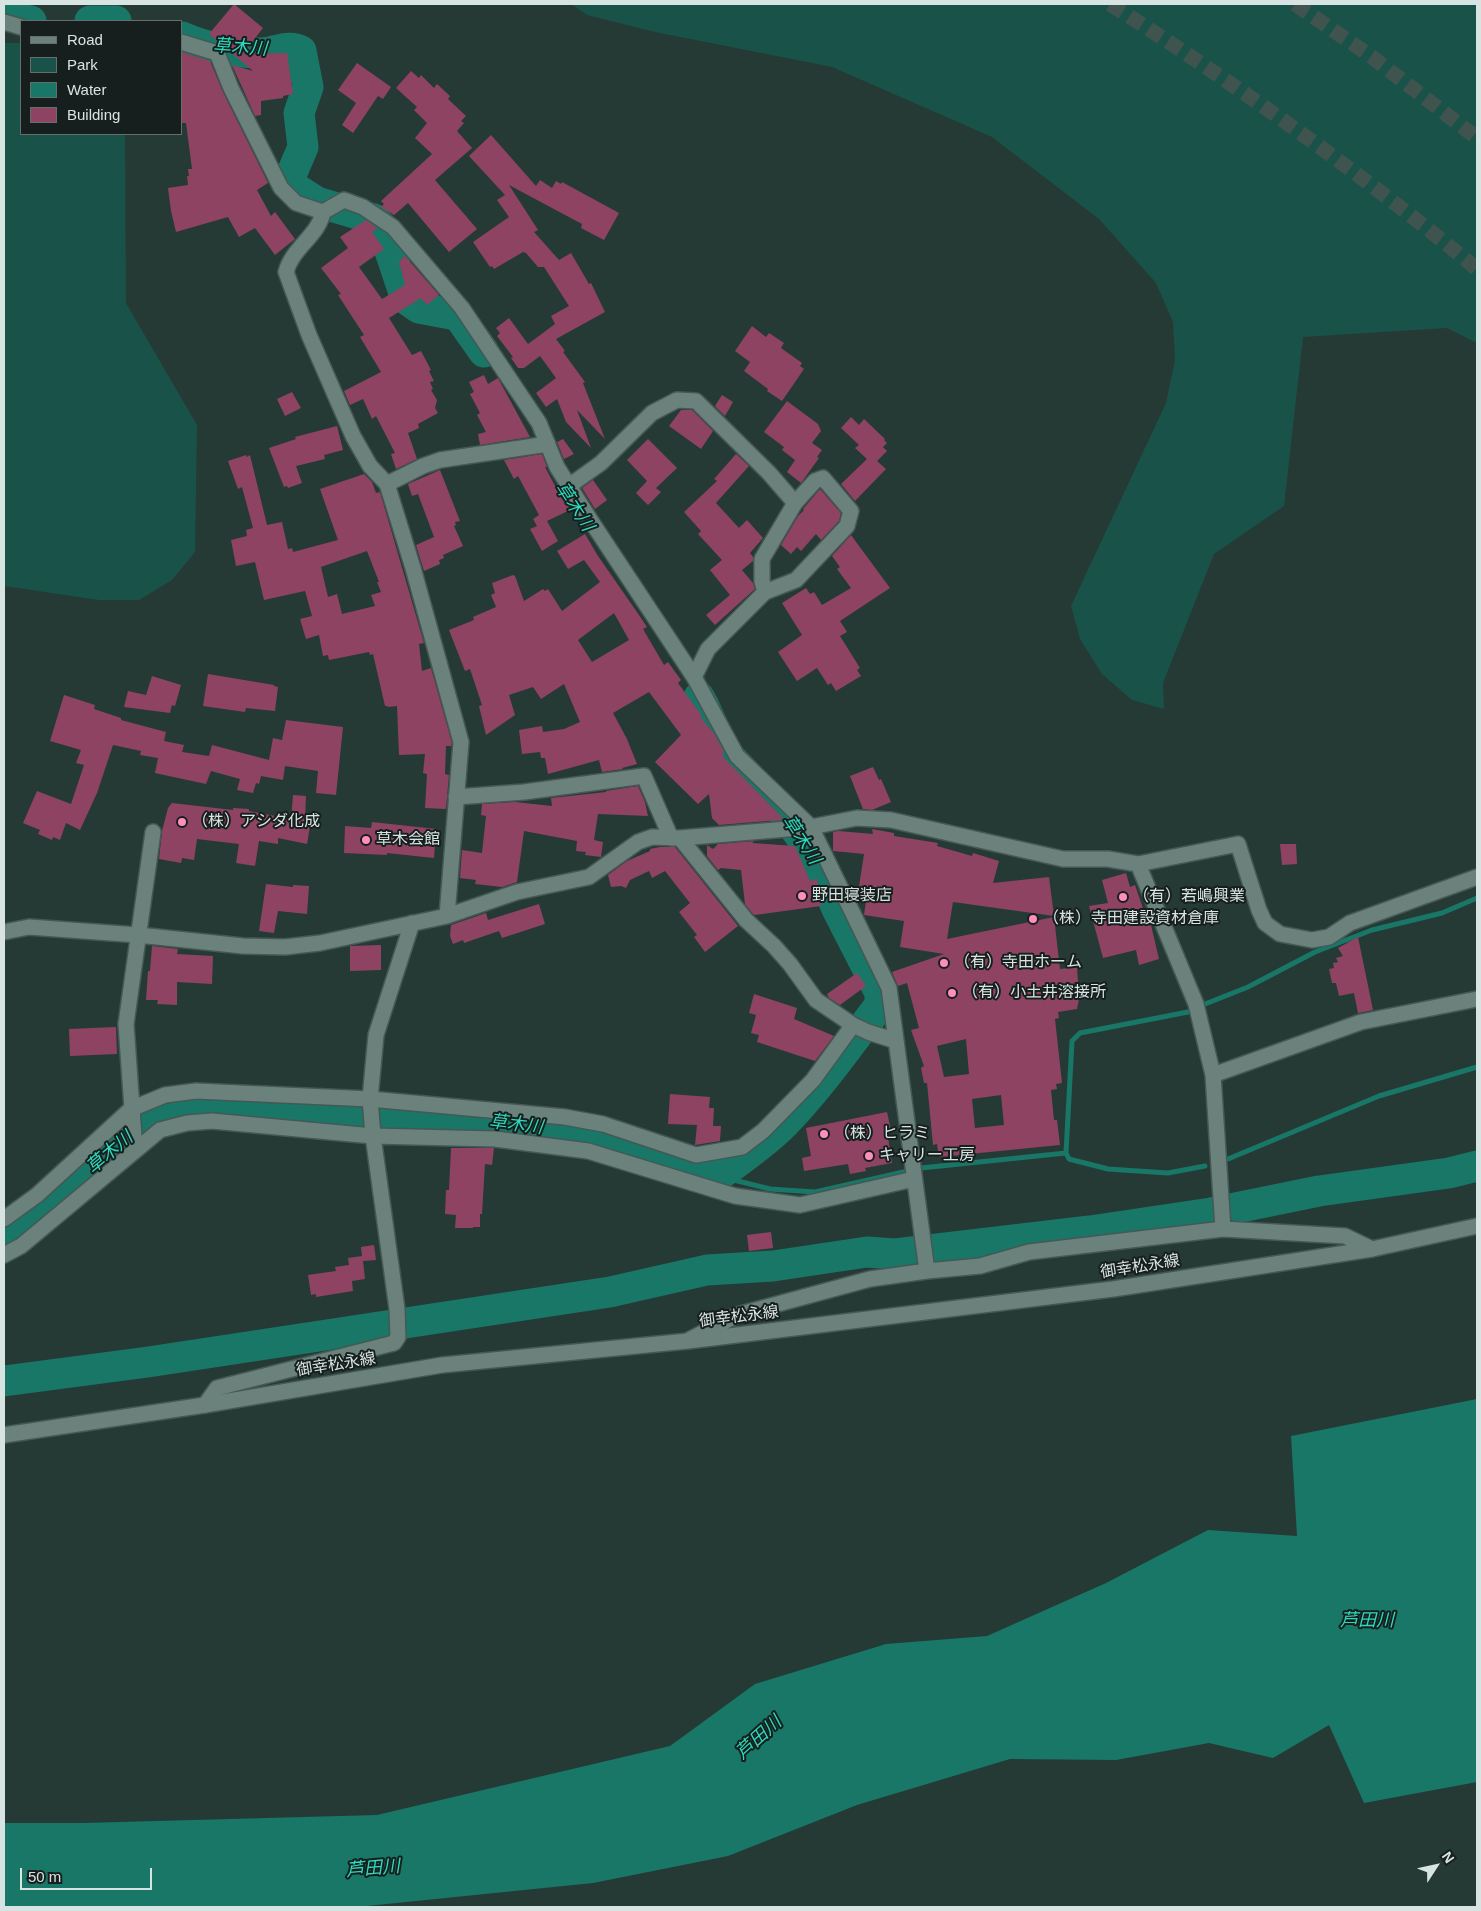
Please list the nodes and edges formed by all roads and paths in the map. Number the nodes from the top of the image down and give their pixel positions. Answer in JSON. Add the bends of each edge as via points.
{"nodes":[{"id":1,"x":4,"y":22,"type":"edge"},
{"id":2,"x":20,"y":27,"type":"edge"},
{"id":3,"x":182,"y":42,"type":"edge"},
{"id":4,"x":330,"y":208,"type":"junction"},
{"id":5,"x":543,"y":445,"type":"junction"},
{"id":6,"x":386,"y":484,"type":"junction"},
{"id":7,"x":569,"y":486,"type":"junction"},
{"id":8,"x":795,"y":503,"type":"junction"},
{"id":9,"x":765,"y":592,"type":"junction"},
{"id":10,"x":694,"y":677,"type":"junction"},
{"id":11,"x":456,"y":797,"type":"junction"},
{"id":12,"x":800,"y":828,"type":"junction"},
{"id":13,"x":153,"y":832,"type":"dead end"},
{"id":14,"x":675,"y":838,"type":"junction"},
{"id":15,"x":1138,"y":864,"type":"junction"},
{"id":16,"x":1477,"y":877,"type":"edge"},
{"id":17,"x":447,"y":916,"type":"junction"},
{"id":18,"x":412,"y":923,"type":"junction"},
{"id":19,"x":4,"y":932,"type":"edge"},
{"id":20,"x":138,"y":935,"type":"junction"},
{"id":21,"x":1477,"y":999,"type":"edge"},
{"id":22,"x":860,"y":1029,"type":"junction"},
{"id":23,"x":896,"y":1041,"type":"junction"},
{"id":24,"x":1213,"y":1075,"type":"junction"},
{"id":25,"x":370,"y":1104,"type":"junction"},
{"id":26,"x":132,"y":1112,"type":"junction"},
{"id":27,"x":373,"y":1132,"type":"junction"},
{"id":28,"x":134,"y":1146,"type":"junction"},
{"id":29,"x":913,"y":1171,"type":"junction"},
{"id":30,"x":4,"y":1219,"type":"edge"},
{"id":31,"x":1223,"y":1224,"type":"junction"},
{"id":32,"x":1477,"y":1226,"type":"edge"},
{"id":33,"x":1372,"y":1249,"type":"junction"},
{"id":34,"x":4,"y":1255,"type":"edge"},
{"id":35,"x":926,"y":1265,"type":"junction"},
{"id":36,"x":688,"y":1341,"type":"junction"},
{"id":37,"x":205,"y":1405,"type":"junction"},
{"id":38,"x":4,"y":1435,"type":"edge"}],
"edges":[{"from":1,"to":2,"type":"street"},
{"from":3,"to":4,"type":"street","via":[[217,53],[231,88],[282,188],[296,202]]},
{"from":4,"to":5,"type":"street","via":[[344,200],[363,207],[393,227],[462,308],[539,423]]},
{"from":4,"to":6,"type":"street","via":[[288,261],[286,272],[309,335],[353,436],[370,466]]},
{"from":5,"to":6,"type":"street","via":[[440,460]]},
{"from":5,"to":7,"type":"street"},
{"from":6,"to":11,"type":"street","via":[[461,742]]},
{"from":7,"to":8,"type":"street","via":[[601,463],[652,413],[677,400],[696,401]]},
{"from":7,"to":10,"type":"street"},
{"from":8,"to":9,"type":"street","via":[[762,559]]},
{"from":8,"to":9,"type":"street","via":[[815,481],[822,478],[851,511],[847,526],[796,580]]},
{"from":9,"to":10,"type":"street","via":[[708,650]]},
{"from":10,"to":12,"type":"street","via":[[737,756]]},
{"from":11,"to":14,"type":"street","via":[[524,792],[644,776]]},
{"from":11,"to":17,"type":"street"},
{"from":12,"to":14,"type":"street"},
{"from":12,"to":15,"type":"street","via":[[857,818],[891,820],[1063,859],[1108,859]]},
{"from":12,"to":23,"type":"street","via":[[889,988]]},
{"from":13,"to":20,"type":"street"},
{"from":14,"to":17,"type":"street","via":[[638,842],[589,877],[517,892]]},
{"from":14,"to":22,"type":"street","via":[[746,920],[790,964],[816,1000]]},
{"from":15,"to":16,"type":"street","via":[[1238,844],[1265,923],[1280,934],[1312,940],[1330,937],[1350,923]]},
{"from":15,"to":24,"type":"street","via":[[1196,1004]]},
{"from":17,"to":18,"type":"street"},
{"from":18,"to":20,"type":"street","via":[[320,943],[285,947]]},
{"from":18,"to":25,"type":"street","via":[[376,1035]]},
{"from":19,"to":20,"type":"street","via":[[29,927]]},
{"from":20,"to":26,"type":"street","via":[[126,1024]]},
{"from":21,"to":24,"type":"street","via":[[1361,1022]]},
{"from":22,"to":23,"type":"street"},
{"from":22,"to":25,"type":"street","via":[[764,1131],[742,1147],[696,1155],[603,1124],[564,1117]]},
{"from":23,"to":29,"type":"street"},
{"from":24,"to":31,"type":"street"},
{"from":25,"to":26,"type":"street","via":[[196,1090],[165,1095]]},
{"from":25,"to":27,"type":"street"},
{"from":26,"to":28,"type":"street"},
{"from":26,"to":30,"type":"street","via":[[37,1195]]},
{"from":27,"to":28,"type":"street","via":[[212,1121],[160,1130]]},
{"from":27,"to":29,"type":"street","via":[[495,1139],[588,1151],[735,1196],[800,1205]]},
{"from":27,"to":37,"type":"street","via":[[398,1337],[394,1343],[217,1388]]},
{"from":28,"to":34,"type":"street","via":[[21,1246]]},
{"from":29,"to":35,"type":"street"},
{"from":31,"to":33,"type":"street","via":[[1345,1236]]},
{"from":31,"to":35,"type":"street","via":[[1029,1252],[980,1266]]},
{"from":32,"to":33,"type":"street","name":"御幸松永線"},
{"from":33,"to":36,"type":"street","name":"御幸松永線","via":[[1113,1289]]},
{"from":35,"to":36,"type":"street","via":[[737,1315]]},
{"from":36,"to":37,"type":"street","name":"御幸松永線","via":[[442,1365]]},
{"from":37,"to":38,"type":"street","name":"御幸松永線"}]}
